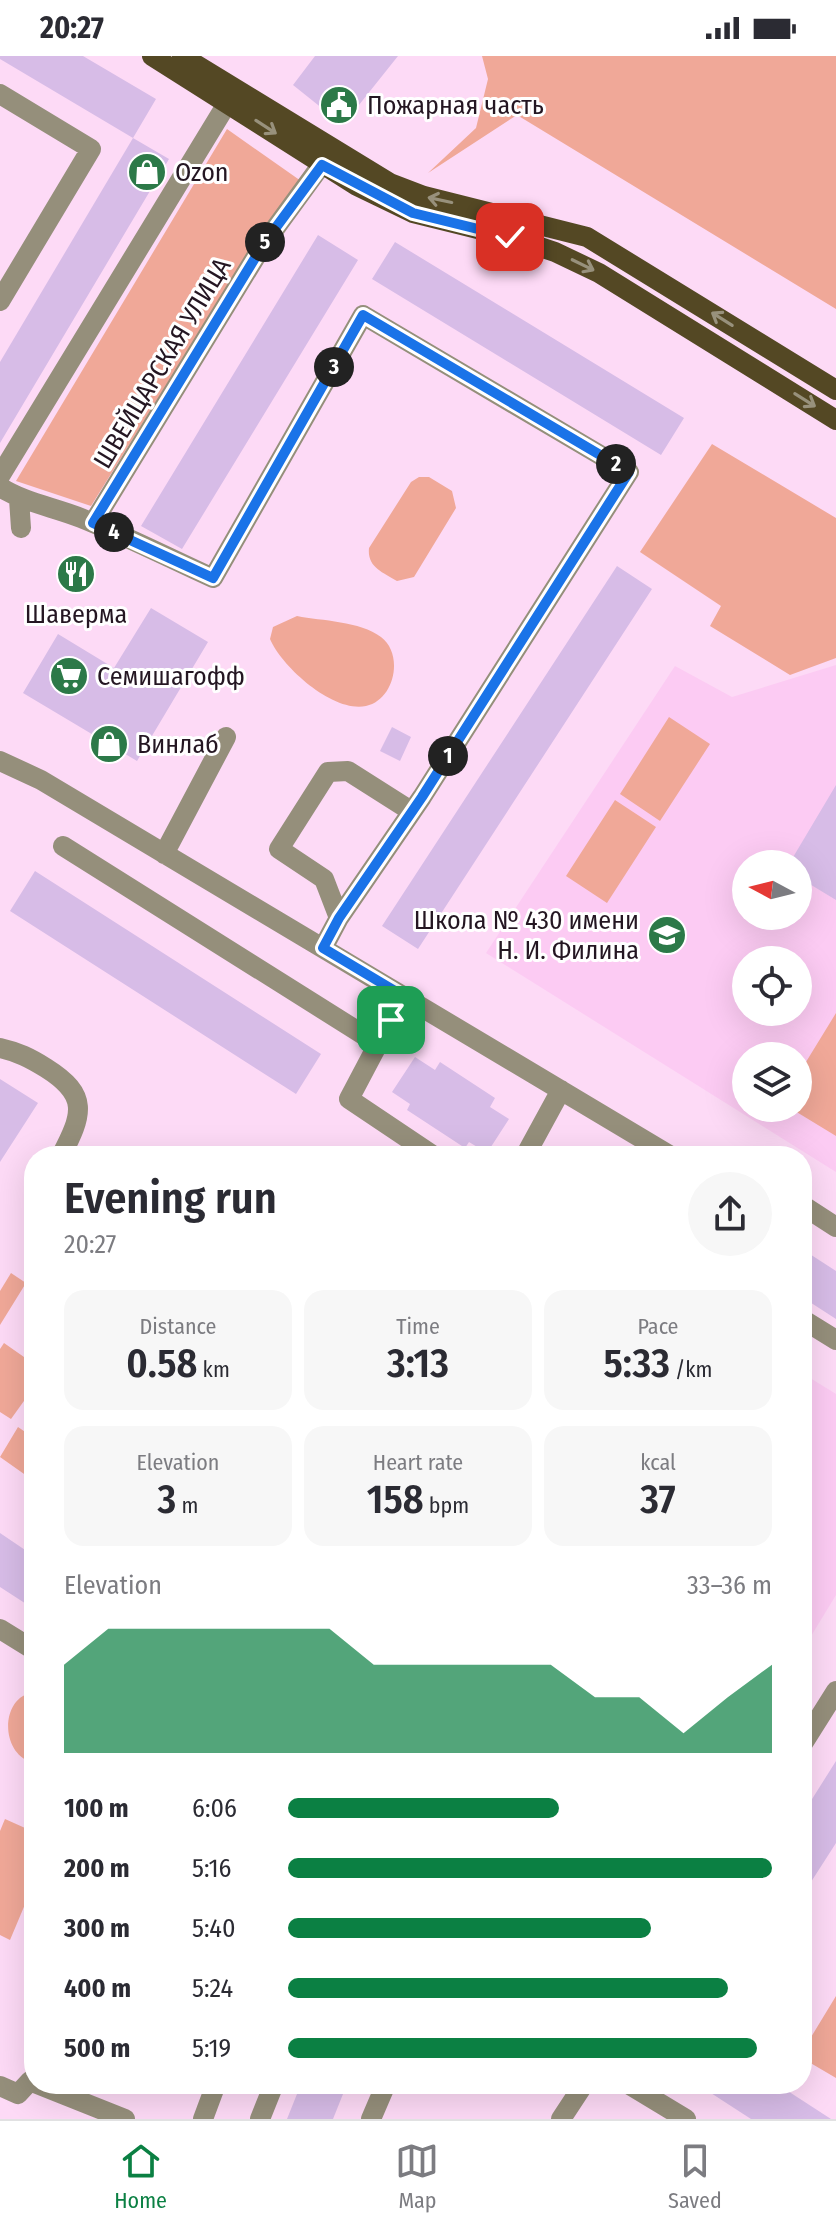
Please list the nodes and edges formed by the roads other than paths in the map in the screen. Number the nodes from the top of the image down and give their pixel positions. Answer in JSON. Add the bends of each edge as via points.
{"nodes":[{"id":1,"x":152,"y":56,"type":"edge"},
{"id":2,"x":182,"y":56,"type":"edge"},
{"id":3,"x":0,"y":94,"type":"edge"},
{"id":4,"x":228,"y":102,"type":"junction"},
{"id":5,"x":328,"y":157,"type":"junction"},
{"id":6,"x":0,"y":301,"type":"edge"},
{"id":7,"x":836,"y":390,"type":"edge"},
{"id":8,"x":836,"y":420,"type":"edge"},
{"id":9,"x":0,"y":476,"type":"edge"},
{"id":10,"x":0,"y":487,"type":"edge"},
{"id":11,"x":19,"y":499,"type":"junction"},
{"id":12,"x":93,"y":523,"type":"junction"},
{"id":13,"x":21,"y":528,"type":"dead end"},
{"id":14,"x":226,"y":737,"type":"dead end"},
{"id":15,"x":0,"y":761,"type":"edge"},
{"id":16,"x":289,"y":794,"type":"dead end"},
{"id":17,"x":306,"y":807,"type":"junction"},
{"id":18,"x":411,"y":811,"type":"junction"},
{"id":19,"x":63,"y":846,"type":"dead end"},
{"id":20,"x":164,"y":854,"type":"junction"},
{"id":21,"x":339,"y":918,"type":"junction"},
{"id":22,"x":323,"y":948,"type":"junction"},
{"id":23,"x":405,"y":997,"type":"junction"},
{"id":24,"x":378,"y":1044,"type":"junction"},
{"id":25,"x":0,"y":1048,"type":"edge"},
{"id":26,"x":561,"y":1090,"type":"junction"},
{"id":27,"x":66,"y":1146,"type":"edge"},
{"id":28,"x":419,"y":1146,"type":"edge"},
{"id":29,"x":530,"y":1146,"type":"edge"},
{"id":30,"x":654,"y":1146,"type":"edge"},
{"id":31,"x":812,"y":1211,"type":"edge"},
{"id":32,"x":836,"y":1227,"type":"edge"},
{"id":33,"x":812,"y":1325,"type":"edge"},
{"id":34,"x":836,"y":1340,"type":"edge"},
{"id":35,"x":0,"y":1629,"type":"edge"},
{"id":36,"x":24,"y":1644,"type":"edge"},
{"id":37,"x":836,"y":1691,"type":"edge"},
{"id":38,"x":812,"y":1729,"type":"edge"},
{"id":39,"x":0,"y":2086,"type":"edge"},
{"id":40,"x":24,"y":2089,"type":"edge"},
{"id":41,"x":67,"y":2094,"type":"edge"},
{"id":42,"x":212,"y":2094,"type":"edge"},
{"id":43,"x":270,"y":2094,"type":"edge"},
{"id":44,"x":382,"y":2094,"type":"edge"},
{"id":45,"x":576,"y":2094,"type":"edge"},
{"id":46,"x":645,"y":2094,"type":"edge"},
{"id":47,"x":125,"y":2119,"type":"edge"},
{"id":48,"x":203,"y":2119,"type":"edge"},
{"id":49,"x":260,"y":2119,"type":"edge"},
{"id":50,"x":371,"y":2119,"type":"edge"},
{"id":51,"x":561,"y":2119,"type":"edge"},
{"id":52,"x":686,"y":2119,"type":"edge"}],
"edges":[{"from":1,"to":4,"type":"main road"},
{"from":2,"to":5,"type":"main road"},
{"from":3,"to":6,"type":"street","via":[[91,149]]},
{"from":4,"to":5,"type":"main road","one_way":true},
{"from":4,"to":9,"type":"street"},
{"from":7,"to":5,"type":"main road","one_way":true,"via":[[587,237],[424,196]]},
{"from":5,"to":8,"type":"main road","one_way":true,"via":[[413,213],[525,242],[599,273]]},
{"from":5,"to":12,"type":"street","name":"ШВЕЙЦАРСКАЯ УЛИЦА","via":[[263,245]]},
{"from":10,"to":11,"type":"street"},
{"from":11,"to":12,"type":"street"},
{"from":11,"to":13,"type":"street"},
{"from":12,"to":18,"type":"street","via":[[213,578],[363,315],[629,472]]},
{"from":14,"to":20,"type":"street"},
{"from":15,"to":20,"type":"street"},
{"from":16,"to":17,"type":"street"},
{"from":17,"to":18,"type":"street","via":[[328,772],[348,771]]},
{"from":17,"to":21,"type":"street","via":[[279,849],[324,879]]},
{"from":18,"to":21,"type":"street"},
{"from":19,"to":24,"type":"street"},
{"from":20,"to":22,"type":"street"},
{"from":21,"to":22,"type":"street"},
{"from":22,"to":23,"type":"street"},
{"from":23,"to":24,"type":"street"},
{"from":23,"to":26,"type":"street"},
{"from":24,"to":28,"type":"street","via":[[349,1099]]},
{"from":25,"to":27,"type":"street","via":[[22,1053],[76,1093],[80,1107]]},
{"from":26,"to":29,"type":"street"},
{"from":26,"to":30,"type":"street"},
{"from":31,"to":32,"type":"street"},
{"from":33,"to":34,"type":"street"},
{"from":35,"to":36,"type":"street"},
{"from":37,"to":38,"type":"street"},
{"from":39,"to":40,"type":"street","via":[[18,2094]]},
{"from":41,"to":47,"type":"street"},
{"from":42,"to":48,"type":"street"},
{"from":43,"to":49,"type":"street"},
{"from":44,"to":50,"type":"street"},
{"from":45,"to":51,"type":"street"},
{"from":46,"to":52,"type":"street"}]}
